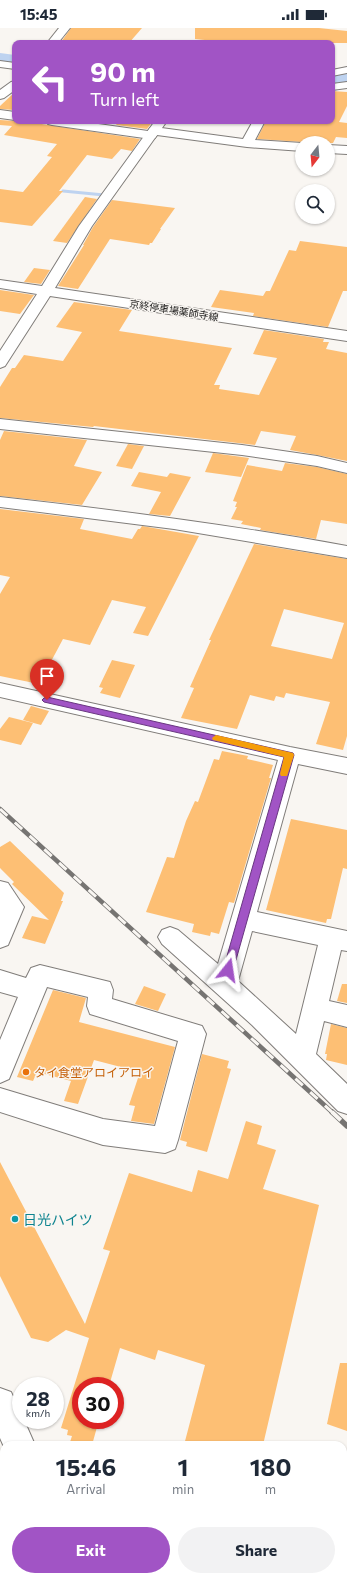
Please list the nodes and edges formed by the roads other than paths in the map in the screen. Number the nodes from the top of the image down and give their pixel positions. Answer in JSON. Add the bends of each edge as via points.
{"nodes":[{"id":1,"x":65,"y":28,"type":"edge"},
{"id":2,"x":55,"y":40,"type":"edge"},
{"id":3,"x":0,"y":54,"type":"edge"},
{"id":4,"x":12,"y":56,"type":"edge"},
{"id":5,"x":0,"y":64,"type":"edge"},
{"id":6,"x":12,"y":66,"type":"edge"},
{"id":7,"x":347,"y":84,"type":"edge"},
{"id":8,"x":12,"y":86,"type":"edge"},
{"id":9,"x":335,"y":86,"type":"edge"},
{"id":10,"x":0,"y":96,"type":"edge"},
{"id":11,"x":0,"y":114,"type":"edge"},
{"id":12,"x":12,"y":116,"type":"edge"},
{"id":13,"x":91,"y":124,"type":"edge"},
{"id":14,"x":257,"y":124,"type":"edge"},
{"id":15,"x":155,"y":129,"type":"edge"},
{"id":16,"x":247,"y":142,"type":"junction"},
{"id":17,"x":295,"y":146,"type":"edge"},
{"id":18,"x":335,"y":149,"type":"edge"},
{"id":19,"x":347,"y":150,"type":"edge"},
{"id":20,"x":0,"y":284,"type":"edge"},
{"id":21,"x":46,"y":291,"type":"junction"},
{"id":22,"x":347,"y":336,"type":"edge"},
{"id":23,"x":0,"y":362,"type":"edge"},
{"id":24,"x":0,"y":424,"type":"edge"},
{"id":25,"x":347,"y":468,"type":"edge"},
{"id":26,"x":0,"y":502,"type":"edge"},
{"id":27,"x":347,"y":552,"type":"edge"},
{"id":28,"x":0,"y":690,"type":"edge"},
{"id":29,"x":290,"y":755,"type":"junction"},
{"id":30,"x":347,"y":766,"type":"edge"},
{"id":31,"x":0,"y":890,"type":"edge"},
{"id":32,"x":242,"y":919,"type":"junction"},
{"id":33,"x":170,"y":937,"type":"dead end"},
{"id":34,"x":0,"y":938,"type":"edge"},
{"id":35,"x":340,"y":940,"type":"edge"},
{"id":36,"x":0,"y":981,"type":"edge"},
{"id":37,"x":225,"y":983,"type":"junction"},
{"id":38,"x":34,"y":991,"type":"junction"},
{"id":39,"x":315,"y":1008,"type":"junction"},
{"id":40,"x":347,"y":1016,"type":"edge"},
{"id":41,"x":303,"y":1056,"type":"junction"},
{"id":42,"x":0,"y":1071,"type":"edge"},
{"id":43,"x":0,"y":1100,"type":"edge"},
{"id":44,"x":347,"y":1102,"type":"edge"},
{"id":45,"x":0,"y":1404,"type":"edge"},
{"id":46,"x":17,"y":1441,"type":"edge"}],
"edges":[{"from":1,"to":2,"type":"street"},
{"from":3,"to":4,"type":"street"},
{"from":5,"to":6,"type":"street"},
{"from":7,"to":9,"type":"street"},
{"from":8,"to":10,"type":"street"},
{"from":11,"to":12,"type":"street"},
{"from":13,"to":15,"type":"street"},
{"from":14,"to":16,"type":"street"},
{"from":15,"to":16,"type":"street"},
{"from":15,"to":21,"type":"street","via":[[86,226]]},
{"from":16,"to":17,"type":"street"},
{"from":18,"to":19,"type":"street"},
{"from":20,"to":21,"type":"street","name":"京終停車場薬師寺線"},
{"from":21,"to":22,"type":"street","name":"京終停車場薬師寺線"},
{"from":21,"to":23,"type":"street"},
{"from":24,"to":25,"type":"street","via":[[242,450]]},
{"from":26,"to":27,"type":"street","via":[[287,540]]},
{"from":28,"to":29,"type":"street"},
{"from":29,"to":30,"type":"street"},
{"from":29,"to":32,"type":"street"},
{"from":31,"to":34,"type":"street","via":[[12,907]]},
{"from":32,"to":35,"type":"street"},
{"from":32,"to":37,"type":"street"},
{"from":33,"to":37,"type":"street"},
{"from":35,"to":39,"type":"street"},
{"from":36,"to":38,"type":"street"},
{"from":37,"to":41,"type":"street"},
{"from":38,"to":42,"type":"street"},
{"from":38,"to":43,"type":"street","via":[[40,975],[101,990],[99,1006],[193,1034],[165,1140],[103,1132]]},
{"from":39,"to":40,"type":"street"},
{"from":39,"to":41,"type":"street"},
{"from":41,"to":44,"type":"street"},
{"from":45,"to":46,"type":"street"}]}
